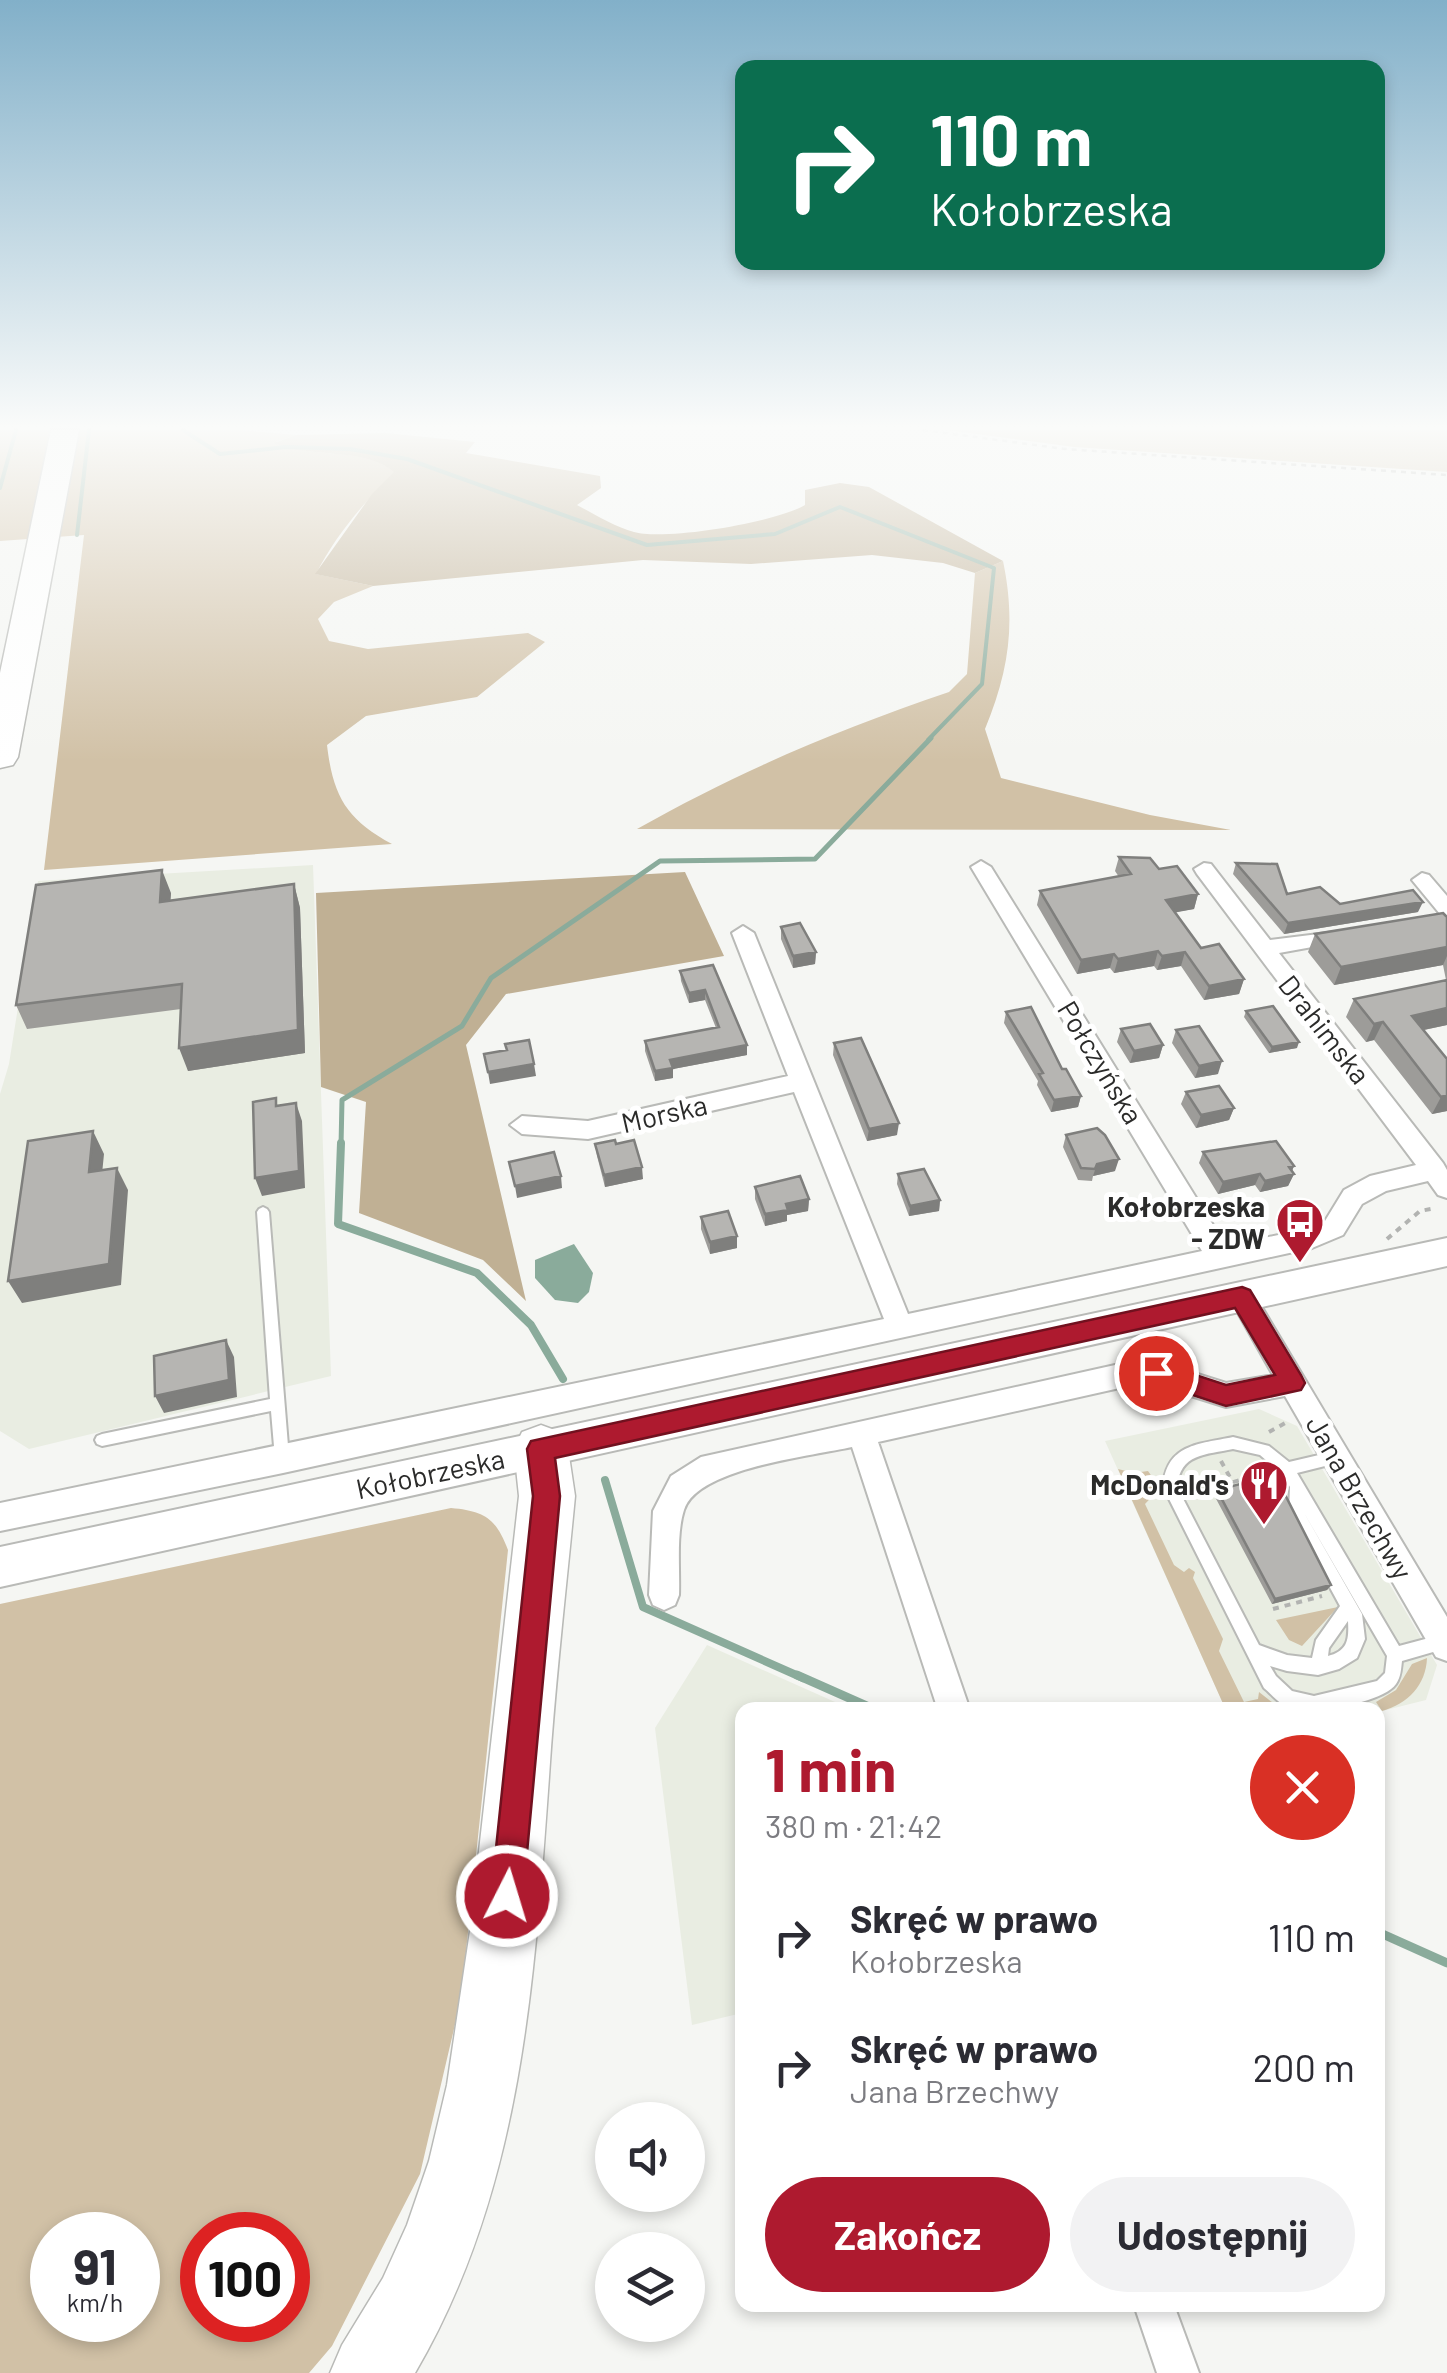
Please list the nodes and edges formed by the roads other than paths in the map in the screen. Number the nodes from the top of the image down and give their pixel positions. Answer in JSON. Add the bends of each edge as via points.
{"nodes":[{"id":1,"x":17,"y":541,"type":"edge"},
{"id":2,"x":43,"y":541,"type":"edge"},
{"id":3,"x":0,"y":618,"type":"edge"},
{"id":4,"x":0,"y":757,"type":"edge"},
{"id":5,"x":981,"y":866,"type":"dead end"},
{"id":6,"x":1204,"y":869,"type":"dead end"},
{"id":7,"x":1422,"y":880,"type":"dead end"},
{"id":8,"x":1441,"y":916,"type":"edge"},
{"id":9,"x":1374,"y":930,"type":"edge"},
{"id":10,"x":743,"y":933,"type":"dead end"},
{"id":11,"x":1264,"y":948,"type":"junction"},
{"id":12,"x":804,"y":1082,"type":"junction"},
{"id":13,"x":522,"y":1125,"type":"dead end"},
{"id":14,"x":1440,"y":1179,"type":"edge"},
{"id":15,"x":264,"y":1212,"type":"dead end"},
{"id":16,"x":1447,"y":1252,"type":"edge"},
{"id":17,"x":1220,"y":1259,"type":"junction"},
{"id":18,"x":1242,"y":1297,"type":"junction"},
{"id":19,"x":899,"y":1324,"type":"junction"},
{"id":20,"x":1292,"y":1383,"type":"junction"},
{"id":21,"x":277,"y":1404,"type":"junction"},
{"id":22,"x":861,"y":1432,"type":"junction"},
{"id":23,"x":102,"y":1440,"type":"dead end"},
{"id":24,"x":540,"y":1449,"type":"junction"},
{"id":25,"x":1336,"y":1458,"type":"junction"},
{"id":26,"x":283,"y":1460,"type":"junction"},
{"id":27,"x":1282,"y":1464,"type":"junction"},
{"id":28,"x":1297,"y":1487,"type":"junction"},
{"id":29,"x":0,"y":1517,"type":"edge"},
{"id":30,"x":0,"y":1566,"type":"edge"},
{"id":31,"x":664,"y":1595,"type":"dead end"},
{"id":32,"x":1344,"y":1599,"type":"junction"},
{"id":33,"x":1446,"y":1644,"type":"edge"},
{"id":34,"x":1254,"y":1650,"type":"junction"},
{"id":35,"x":1395,"y":1655,"type":"junction"},
{"id":36,"x":1318,"y":1668,"type":"junction"},
{"id":37,"x":951,"y":1702,"type":"edge"},
{"id":38,"x":1303,"y":1702,"type":"edge"},
{"id":39,"x":1322,"y":1702,"type":"edge"},
{"id":40,"x":1156,"y":2312,"type":"edge"},
{"id":41,"x":370,"y":2373,"type":"edge"},
{"id":42,"x":1178,"y":2373,"type":"edge"}],
"edges":[{"from":1,"to":3,"type":"highway"},
{"from":2,"to":4,"type":"highway"},
{"from":5,"to":17,"type":"street","name":"Połczyńska"},
{"from":6,"to":11,"type":"street","name":"Drahimska"},
{"from":7,"to":8,"type":"street"},
{"from":9,"to":11,"type":"street"},
{"from":10,"to":12,"type":"street"},
{"from":11,"to":14,"type":"street","name":"Drahimska"},
{"from":12,"to":13,"type":"street","name":"Morska","via":[[588,1130]]},
{"from":12,"to":19,"type":"street"},
{"from":14,"to":17,"type":"street","via":[[1379,1183],[1353,1196],[1334,1228]]},
{"from":15,"to":21,"type":"lane"},
{"from":16,"to":18,"type":"main road","name":"Kołobrzeska"},
{"from":17,"to":19,"type":"street"},
{"from":18,"to":20,"type":"street","name":"Jana Brzechwy"},
{"from":18,"to":24,"type":"main road","name":"Kołobrzeska"},
{"from":19,"to":26,"type":"street"},
{"from":20,"to":22,"type":"street","via":[[1226,1396],[1132,1372]]},
{"from":20,"to":25,"type":"street","name":"Jana Brzechwy"},
{"from":21,"to":23,"type":"lane"},
{"from":21,"to":26,"type":"lane"},
{"from":22,"to":31,"type":"street","via":[[712,1466],[681,1485],[668,1512]]},
{"from":22,"to":37,"type":"street"},
{"from":24,"to":30,"type":"main road","name":"Kołobrzeska"},
{"from":24,"to":41,"type":"highway","via":[[547,1496],[492,2038],[469,2154],[435,2254]]},
{"from":25,"to":27,"type":"lane"},
{"from":25,"to":33,"type":"street","name":"Jana Brzechwy"},
{"from":26,"to":29,"type":"street"},
{"from":27,"to":28,"type":"lane"},
{"from":27,"to":34,"type":"lane","via":[[1233,1443],[1182,1455],[1169,1478],[1172,1496]]},
{"from":28,"to":32,"type":"lane","via":[[1296,1512]]},
{"from":28,"to":35,"type":"lane"},
{"from":32,"to":36,"type":"lane"},
{"from":32,"to":36,"type":"lane","via":[[1358,1639],[1342,1661]]},
{"from":33,"to":35,"type":"lane"},
{"from":34,"to":36,"type":"lane","via":[[1280,1664]]},
{"from":34,"to":38,"type":"lane","via":[[1278,1690]]},
{"from":35,"to":39,"type":"lane","via":[[1392,1677],[1381,1688]]},
{"from":40,"to":42,"type":"street"}]}
